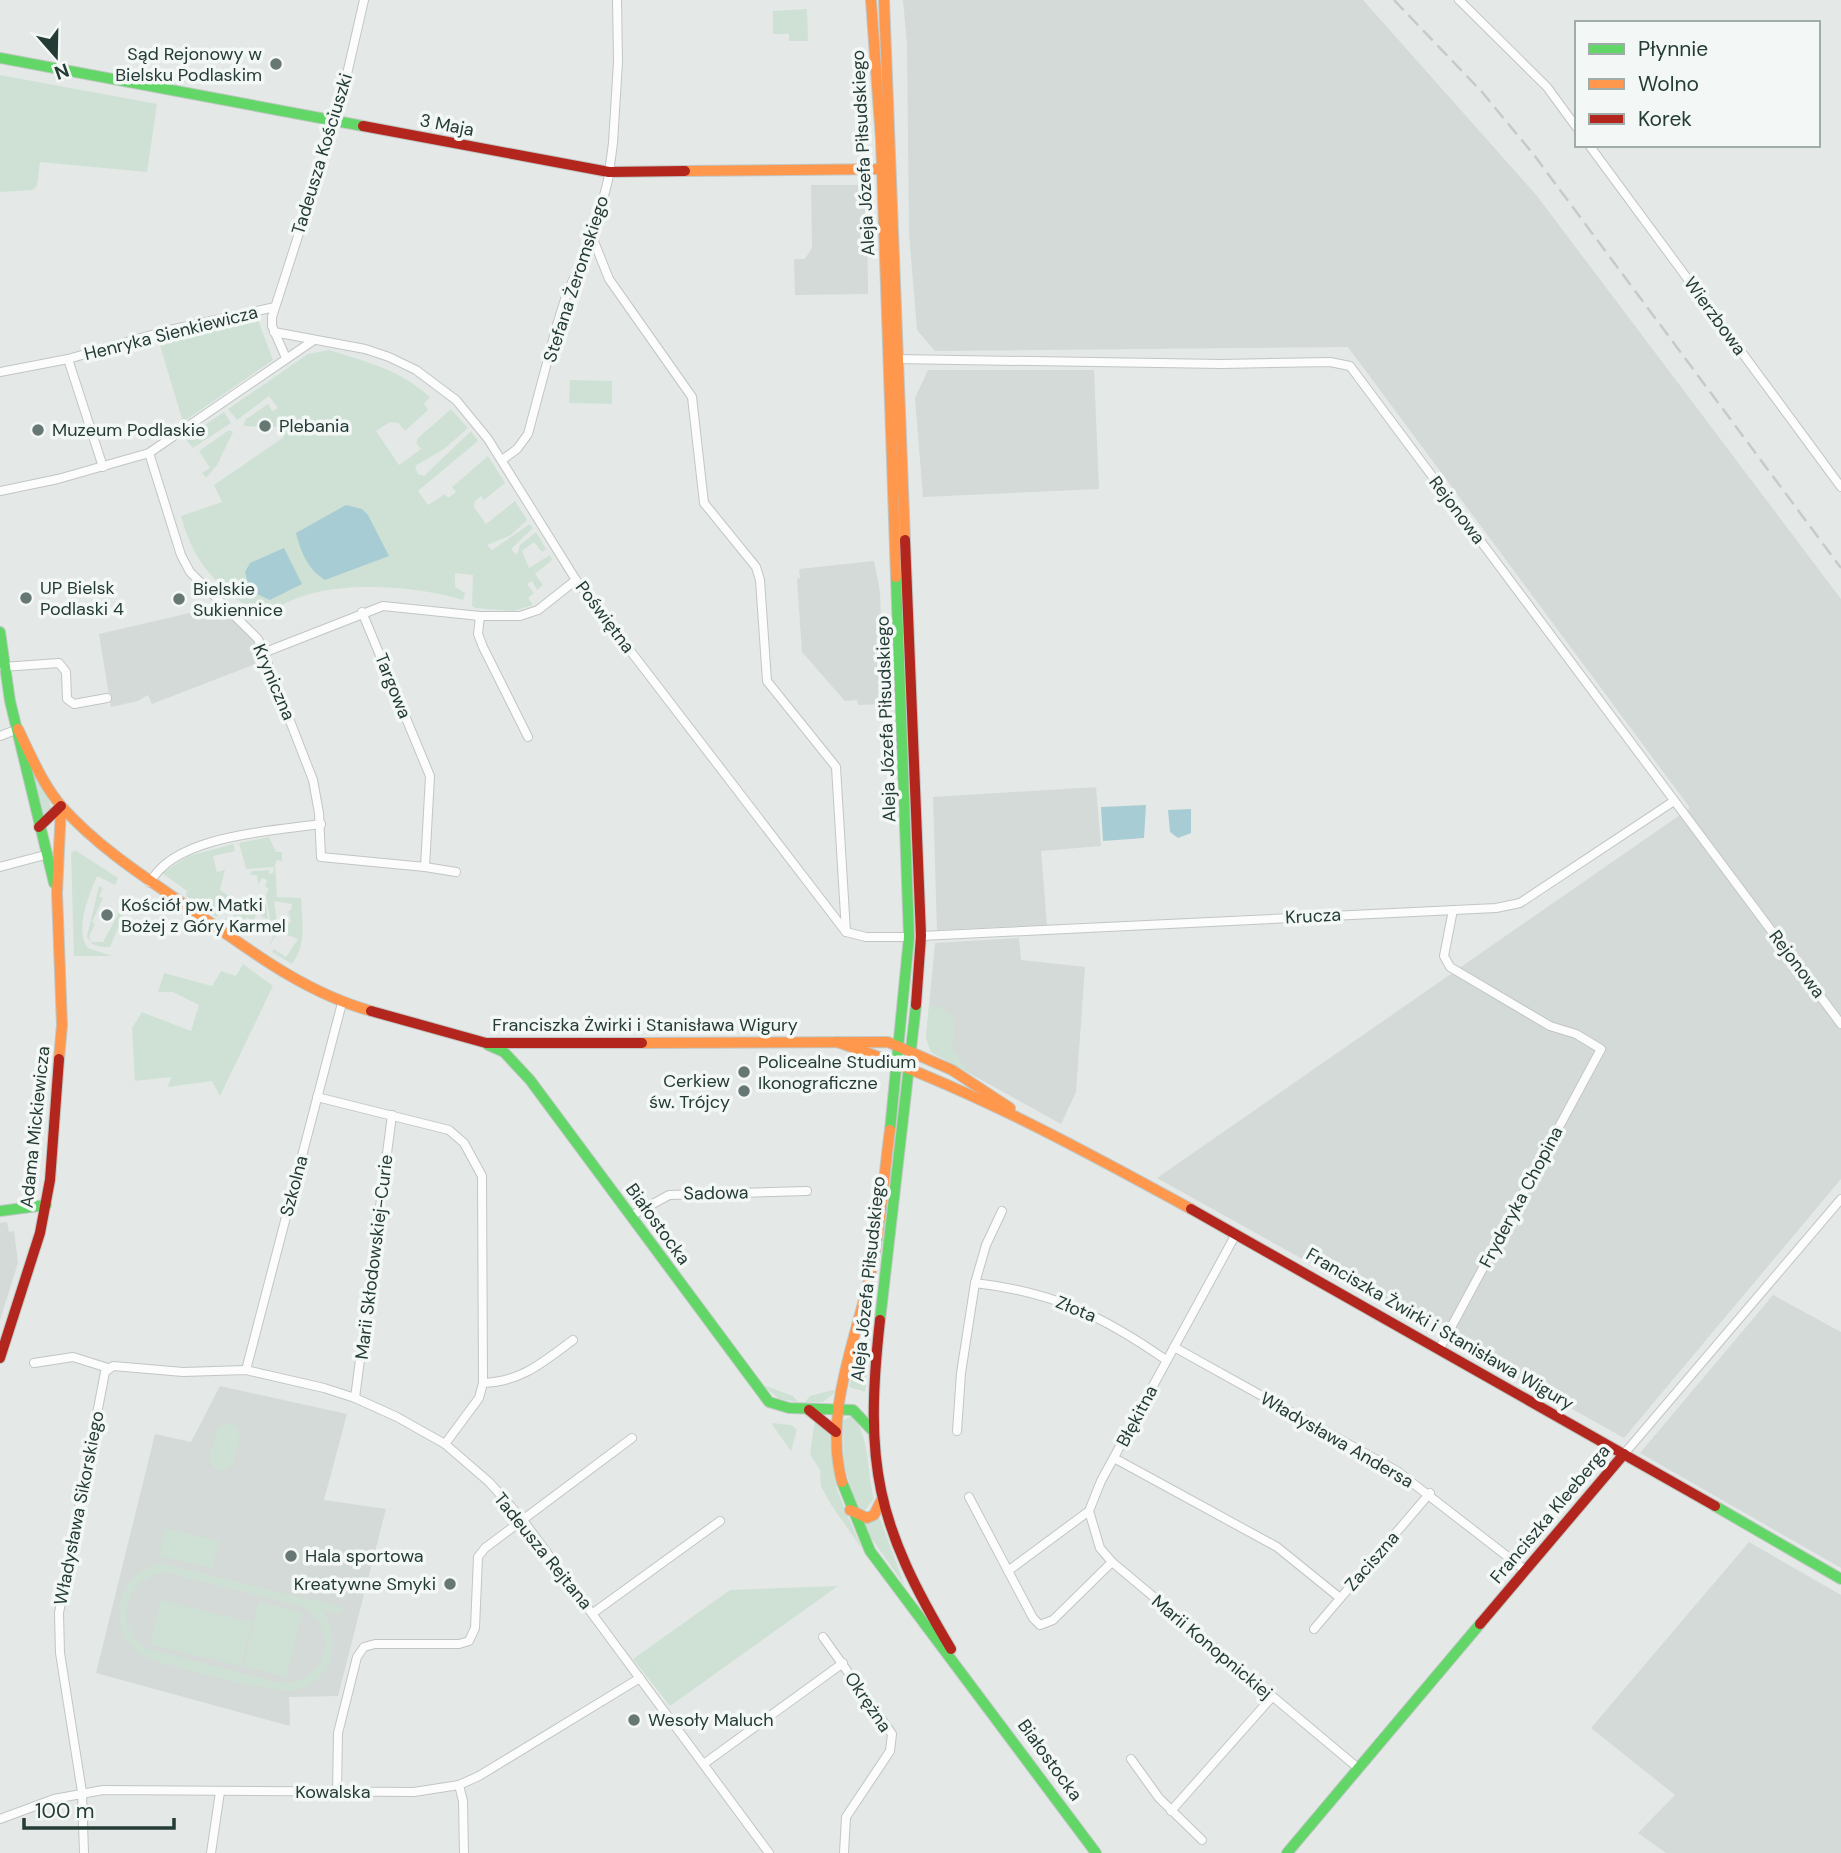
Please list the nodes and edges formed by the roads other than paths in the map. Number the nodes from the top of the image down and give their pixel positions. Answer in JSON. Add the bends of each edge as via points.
{"nodes":[{"id":1,"x":364,"y":0,"type":"edge"},
{"id":2,"x":617,"y":0,"type":"edge"},
{"id":3,"x":871,"y":0,"type":"edge"},
{"id":4,"x":884,"y":0,"type":"edge"},
{"id":5,"x":1459,"y":0,"type":"edge"},
{"id":6,"x":0,"y":58,"type":"edge"},
{"id":7,"x":335,"y":121,"type":"junction"},
{"id":8,"x":1575,"y":125,"type":"edge"},
{"id":9,"x":1590,"y":147,"type":"edge"},
{"id":10,"x":887,"y":169,"type":"junction"},
{"id":11,"x":609,"y":173,"type":"junction"},
{"id":12,"x":593,"y":239,"type":"junction"},
{"id":13,"x":275,"y":307,"type":"junction"},
{"id":14,"x":274,"y":332,"type":"junction"},
{"id":15,"x":314,"y":340,"type":"junction"},
{"id":16,"x":286,"y":358,"type":"junction"},
{"id":17,"x":68,"y":359,"type":"junction"},
{"id":18,"x":894,"y":359,"type":"junction"},
{"id":19,"x":0,"y":372,"type":"edge"},
{"id":20,"x":149,"y":453,"type":"junction"},
{"id":21,"x":502,"y":460,"type":"junction"},
{"id":22,"x":103,"y":467,"type":"junction"},
{"id":23,"x":1841,"y":487,"type":"edge"},
{"id":24,"x":0,"y":491,"type":"edge"},
{"id":25,"x":576,"y":580,"type":"junction"},
{"id":26,"x":362,"y":612,"type":"junction"},
{"id":27,"x":480,"y":616,"type":"junction"},
{"id":28,"x":0,"y":632,"type":"edge"},
{"id":29,"x":263,"y":653,"type":"junction"},
{"id":30,"x":3,"y":667,"type":"junction"},
{"id":31,"x":107,"y":698,"type":"dead end"},
{"id":32,"x":18,"y":729,"type":"junction"},
{"id":33,"x":0,"y":736,"type":"edge"},
{"id":34,"x":528,"y":737,"type":"dead end"},
{"id":35,"x":1674,"y":801,"type":"junction"},
{"id":36,"x":61,"y":806,"type":"junction"},
{"id":37,"x":321,"y":824,"type":"junction"},
{"id":38,"x":39,"y":827,"type":"junction"},
{"id":39,"x":84,"y":831,"type":"junction"},
{"id":40,"x":58,"y":838,"type":"junction"},
{"id":41,"x":45,"y":855,"type":"junction"},
{"id":42,"x":0,"y":867,"type":"edge"},
{"id":43,"x":425,"y":867,"type":"junction"},
{"id":44,"x":457,"y":872,"type":"dead end"},
{"id":45,"x":150,"y":883,"type":"junction"},
{"id":46,"x":57,"y":892,"type":"junction"},
{"id":47,"x":1453,"y":909,"type":"junction"},
{"id":48,"x":846,"y":932,"type":"junction"},
{"id":49,"x":915,"y":937,"type":"junction"},
{"id":50,"x":342,"y":1003,"type":"junction"},
{"id":51,"x":1841,"y":1024,"type":"edge"},
{"id":52,"x":837,"y":1042,"type":"junction"},
{"id":53,"x":486,"y":1043,"type":"junction"},
{"id":54,"x":900,"y":1045,"type":"junction"},
{"id":55,"x":912,"y":1051,"type":"junction"},
{"id":56,"x":898,"y":1060,"type":"junction"},
{"id":57,"x":911,"y":1066,"type":"junction"},
{"id":58,"x":317,"y":1097,"type":"junction"},
{"id":59,"x":991,"y":1100,"type":"junction"},
{"id":60,"x":392,"y":1115,"type":"junction"},
{"id":61,"x":807,"y":1191,"type":"dead end"},
{"id":62,"x":1841,"y":1199,"type":"edge"},
{"id":63,"x":46,"y":1205,"type":"junction"},
{"id":64,"x":0,"y":1211,"type":"edge"},
{"id":65,"x":1002,"y":1211,"type":"dead end"},
{"id":66,"x":631,"y":1216,"type":"junction"},
{"id":67,"x":1236,"y":1234,"type":"junction"},
{"id":68,"x":975,"y":1283,"type":"junction"},
{"id":69,"x":573,"y":1340,"type":"dead end"},
{"id":70,"x":1441,"y":1346,"type":"junction"},
{"id":71,"x":1174,"y":1348,"type":"junction"},
{"id":72,"x":0,"y":1358,"type":"edge"},
{"id":73,"x":1166,"y":1360,"type":"junction"},
{"id":74,"x":34,"y":1363,"type":"dead end"},
{"id":75,"x":106,"y":1370,"type":"junction"},
{"id":76,"x":246,"y":1370,"type":"junction"},
{"id":77,"x":483,"y":1382,"type":"junction"},
{"id":78,"x":355,"y":1398,"type":"junction"},
{"id":79,"x":838,"y":1408,"type":"junction"},
{"id":80,"x":809,"y":1410,"type":"junction"},
{"id":81,"x":872,"y":1430,"type":"junction"},
{"id":82,"x":957,"y":1431,"type":"dead end"},
{"id":83,"x":836,"y":1432,"type":"junction"},
{"id":84,"x":632,"y":1438,"type":"dead end"},
{"id":85,"x":445,"y":1444,"type":"junction"},
{"id":86,"x":1624,"y":1454,"type":"junction"},
{"id":87,"x":1114,"y":1458,"type":"junction"},
{"id":88,"x":1430,"y":1493,"type":"junction"},
{"id":89,"x":969,"y":1497,"type":"dead end"},
{"id":90,"x":881,"y":1501,"type":"junction"},
{"id":91,"x":849,"y":1510,"type":"junction"},
{"id":92,"x":1088,"y":1511,"type":"junction"},
{"id":93,"x":522,"y":1519,"type":"junction"},
{"id":94,"x":720,"y":1521,"type":"dead end"},
{"id":95,"x":1112,"y":1562,"type":"junction"},
{"id":96,"x":1525,"y":1570,"type":"junction"},
{"id":97,"x":1008,"y":1571,"type":"junction"},
{"id":98,"x":1841,"y":1579,"type":"edge"},
{"id":99,"x":1340,"y":1598,"type":"junction"},
{"id":100,"x":593,"y":1613,"type":"junction"},
{"id":101,"x":1314,"y":1629,"type":"dead end"},
{"id":102,"x":823,"y":1637,"type":"dead end"},
{"id":103,"x":843,"y":1663,"type":"junction"},
{"id":104,"x":640,"y":1678,"type":"junction"},
{"id":105,"x":975,"y":1687,"type":"junction"},
{"id":106,"x":1272,"y":1697,"type":"junction"},
{"id":107,"x":1131,"y":1759,"type":"dead end"},
{"id":108,"x":705,"y":1763,"type":"junction"},
{"id":109,"x":1358,"y":1768,"type":"junction"},
{"id":110,"x":459,"y":1785,"type":"junction"},
{"id":111,"x":337,"y":1791,"type":"junction"},
{"id":112,"x":82,"y":1792,"type":"junction"},
{"id":113,"x":220,"y":1792,"type":"junction"},
{"id":114,"x":1171,"y":1811,"type":"junction"},
{"id":115,"x":0,"y":1819,"type":"edge"},
{"id":116,"x":1202,"y":1840,"type":"dead end"},
{"id":117,"x":84,"y":1853,"type":"edge"},
{"id":118,"x":211,"y":1853,"type":"edge"},
{"id":119,"x":464,"y":1853,"type":"edge"},
{"id":120,"x":769,"y":1853,"type":"edge"},
{"id":121,"x":844,"y":1853,"type":"edge"},
{"id":122,"x":1096,"y":1853,"type":"edge"},
{"id":123,"x":1287,"y":1853,"type":"edge"}],
"edges":[{"from":1,"to":7,"type":"street","name":"Tadeusza Kościuszki"},
{"from":2,"to":11,"type":"street","name":"Stefana Żeromskiego"},
{"from":3,"to":10,"type":"street","name":"Aleja Józefa Piłsudskiego"},
{"from":4,"to":10,"type":"street","name":"Aleja Józefa Piłsudskiego"},
{"from":5,"to":8,"type":"street","via":[[1547,88]]},
{"from":6,"to":7,"type":"street","name":"3 Maja"},
{"from":7,"to":11,"type":"street","name":"3 Maja"},
{"from":7,"to":13,"type":"street","name":"Tadeusza Kościuszki"},
{"from":9,"to":23,"type":"street","name":"Wierzbowa"},
{"from":10,"to":11,"type":"street","name":"3 Maja"},
{"from":10,"to":18,"type":"street","name":"Aleja Józefa Piłsudskiego"},
{"from":11,"to":12,"type":"street","name":"Stefana Żeromskiego"},
{"from":12,"to":21,"type":"street","name":"Stefana Żeromskiego","via":[[567,293],[528,434]]},
{"from":12,"to":48,"type":"street","via":[[609,279],[692,397],[704,503],[755,567],[760,580],[767,681],[836,767]]},
{"from":13,"to":14,"type":"street","name":"Tadeusza Kościuszki"},
{"from":13,"to":17,"type":"street","name":"Henryka Sienkiewicza"},
{"from":14,"to":15,"type":"street","name":"Poświętna"},
{"from":14,"to":16,"type":"street"},
{"from":15,"to":16,"type":"street"},
{"from":15,"to":21,"type":"street","name":"Poświętna","via":[[365,349],[415,370],[456,400]]},
{"from":16,"to":20,"type":"street"},
{"from":17,"to":19,"type":"street","name":"Henryka Sienkiewicza"},
{"from":17,"to":22,"type":"street"},
{"from":18,"to":35,"type":"street","name":"Rejonowa","via":[[1330,362],[1350,366]]},
{"from":18,"to":49,"type":"street","name":"Aleja Józefa Piłsudskiego"},
{"from":20,"to":22,"type":"street"},
{"from":20,"to":29,"type":"street","name":"Kryniczna","via":[[190,572],[251,630]]},
{"from":21,"to":25,"type":"street","name":"Poświętna"},
{"from":22,"to":24,"type":"street"},
{"from":25,"to":27,"type":"street","via":[[530,614]]},
{"from":25,"to":48,"type":"street","name":"Poświętna"},
{"from":26,"to":27,"type":"street","via":[[395,606]]},
{"from":26,"to":29,"type":"street"},
{"from":26,"to":43,"type":"street","name":"Targowa","via":[[430,776]]},
{"from":27,"to":34,"type":"street","via":[[478,634],[483,647]]},
{"from":28,"to":30,"type":"street","name":"Adama Mickiewicza"},
{"from":29,"to":37,"type":"street","name":"Kryniczna","via":[[307,760]]},
{"from":30,"to":31,"type":"street","via":[[60,663],[66,672],[67,699],[74,704]]},
{"from":30,"to":32,"type":"street","name":"Adama Mickiewicza"},
{"from":32,"to":33,"type":"street"},
{"from":32,"to":36,"type":"street","name":"Adama Mickiewicza"},
{"from":32,"to":38,"type":"street","name":"Adama Mickiewicza"},
{"from":35,"to":47,"type":"street","name":"Krucza","via":[[1520,903]]},
{"from":35,"to":51,"type":"street","name":"Rejonowa"},
{"from":36,"to":38,"type":"street"},
{"from":36,"to":39,"type":"street","name":"Franciszka Żwirki i Stanisława Wigury"},
{"from":36,"to":40,"type":"street","name":"Adama Mickiewicza"},
{"from":37,"to":43,"type":"street","name":"Kryniczna","via":[[321,857]]},
{"from":37,"to":45,"type":"street","via":[[261,832],[187,850],[156,872]]},
{"from":38,"to":41,"type":"street","name":"Adama Mickiewicza"},
{"from":39,"to":40,"type":"street"},
{"from":39,"to":45,"type":"street","name":"Franciszka Żwirki i Stanisława Wigury"},
{"from":40,"to":46,"type":"street","name":"Adama Mickiewicza"},
{"from":41,"to":42,"type":"street"},
{"from":41,"to":46,"type":"street","name":"Adama Mickiewicza"},
{"from":43,"to":44,"type":"street"},
{"from":45,"to":50,"type":"street","name":"Franciszka Żwirki i Stanisława Wigury","via":[[289,977]]},
{"from":46,"to":63,"type":"street","name":"Adama Mickiewicza","via":[[62,1025]]},
{"from":47,"to":49,"type":"street","name":"Krucza"},
{"from":47,"to":70,"type":"street","name":"Fryderyka Chopina","via":[[1444,956],[1450,967],[1550,1026],[1601,1049]]},
{"from":48,"to":49,"type":"street","via":[[866,937]]},
{"from":49,"to":54,"type":"street","name":"Aleja Józefa Piłsudskiego"},
{"from":49,"to":55,"type":"street","name":"Aleja Józefa Piłsudskiego"},
{"from":50,"to":53,"type":"street","name":"Franciszka Żwirki i Stanisława Wigury"},
{"from":50,"to":58,"type":"street","name":"Szkolna"},
{"from":52,"to":53,"type":"street","name":"Franciszka Żwirki i Stanisława Wigury"},
{"from":52,"to":54,"type":"street","name":"Franciszka Żwirki i Stanisława Wigury"},
{"from":52,"to":56,"type":"street","name":"Franciszka Żwirki i Stanisława Wigury"},
{"from":53,"to":66,"type":"street","name":"Białostocka","via":[[516,1062]]},
{"from":54,"to":55,"type":"street","name":"Franciszka Żwirki i Stanisława Wigury"},
{"from":54,"to":56,"type":"street","name":"Aleja Józefa Piłsudskiego"},
{"from":55,"to":57,"type":"street","name":"Aleja Józefa Piłsudskiego"},
{"from":55,"to":59,"type":"street","name":"Franciszka Żwirki i Stanisława Wigury"},
{"from":56,"to":57,"type":"street","name":"Franciszka Żwirki i Stanisława Wigury"},
{"from":56,"to":79,"type":"street","name":"Aleja Józefa Piłsudskiego","via":[[874,1257]]},
{"from":57,"to":59,"type":"street","name":"Franciszka Żwirki i Stanisława Wigury"},
{"from":57,"to":81,"type":"street","name":"Aleja Józefa Piłsudskiego","via":[[885,1262]]},
{"from":58,"to":60,"type":"street"},
{"from":58,"to":76,"type":"street","name":"Szkolna"},
{"from":59,"to":67,"type":"street","name":"Franciszka Żwirki i Stanisława Wigury"},
{"from":60,"to":77,"type":"street","via":[[449,1130],[464,1143],[482,1176]]},
{"from":60,"to":78,"type":"street","name":"Marii Skłodowskiej-Curie"},
{"from":61,"to":66,"type":"street","name":"Sadowa","via":[[669,1195]]},
{"from":62,"to":86,"type":"street","name":"Franciszka Kleeberga"},
{"from":63,"to":64,"type":"street"},
{"from":63,"to":72,"type":"street","name":"Adama Mickiewicza"},
{"from":65,"to":68,"type":"street"},
{"from":66,"to":80,"type":"street","name":"Białostocka","via":[[759,1392],[780,1408]]},
{"from":67,"to":70,"type":"street","name":"Franciszka Żwirki i Stanisława Wigury"},
{"from":67,"to":71,"type":"street","name":"Błękitna"},
{"from":68,"to":73,"type":"street","name":"Złota","via":[[1017,1288],[1065,1304],[1115,1325]]},
{"from":68,"to":82,"type":"street"},
{"from":69,"to":77,"type":"street","via":[[526,1375]]},
{"from":70,"to":86,"type":"street","name":"Franciszka Żwirki i Stanisława Wigury"},
{"from":71,"to":73,"type":"street","name":"Błękitna"},
{"from":71,"to":88,"type":"street","name":"Władysława Andersa"},
{"from":73,"to":87,"type":"street","name":"Błękitna"},
{"from":74,"to":75,"type":"street","name":"Tadeusza Rejtana","via":[[73,1357]]},
{"from":75,"to":76,"type":"street","name":"Tadeusza Rejtana"},
{"from":75,"to":112,"type":"street","name":"Władysława Sikorskiego","via":[[59,1613],[60,1653]]},
{"from":76,"to":78,"type":"street","name":"Tadeusza Rejtana"},
{"from":77,"to":85,"type":"street","via":[[479,1398]]},
{"from":78,"to":85,"type":"street","name":"Tadeusza Rejtana"},
{"from":79,"to":80,"type":"street","name":"Białostocka"},
{"from":79,"to":81,"type":"street","via":[[856,1412]]},
{"from":79,"to":83,"type":"street","name":"Aleja Józefa Piłsudskiego"},
{"from":80,"to":83,"type":"street","name":"Białostocka"},
{"from":81,"to":90,"type":"street","name":"Białostocka"},
{"from":83,"to":91,"type":"street","name":"Białostocka","via":[[839,1473]]},
{"from":84,"to":93,"type":"street"},
{"from":85,"to":93,"type":"street","name":"Tadeusza Rejtana"},
{"from":86,"to":96,"type":"street","name":"Franciszka Kleeberga"},
{"from":86,"to":98,"type":"street","name":"Franciszka Żwirki i Stanisława Wigury"},
{"from":87,"to":92,"type":"street","name":"Błękitna"},
{"from":87,"to":99,"type":"street","via":[[1277,1547]]},
{"from":88,"to":96,"type":"street","name":"Władysława Andersa"},
{"from":88,"to":99,"type":"street","name":"Zaciszna"},
{"from":89,"to":97,"type":"street"},
{"from":90,"to":91,"type":"street","via":[[869,1517]]},
{"from":90,"to":105,"type":"street","name":"Białostocka","via":[[911,1582]]},
{"from":91,"to":105,"type":"street","name":"Białostocka","via":[[870,1551]]},
{"from":92,"to":95,"type":"street","name":"Marii Konopnickiej","via":[[1093,1534]]},
{"from":92,"to":97,"type":"street","name":"Błękitna"},
{"from":93,"to":100,"type":"street","name":"Tadeusza Rejtana"},
{"from":93,"to":111,"type":"street","via":[[478,1557],[475,1628],[469,1641],[375,1644],[364,1647],[357,1657],[338,1733]]},
{"from":94,"to":100,"type":"street"},
{"from":95,"to":97,"type":"street","via":[[1046,1625],[1032,1618]]},
{"from":95,"to":106,"type":"street","name":"Marii Konopnickiej"},
{"from":96,"to":109,"type":"street","name":"Franciszka Kleeberga"},
{"from":99,"to":101,"type":"street","name":"Zaciszna"},
{"from":100,"to":104,"type":"street","name":"Tadeusza Rejtana"},
{"from":102,"to":103,"type":"street","name":"Okrężna"},
{"from":103,"to":108,"type":"street","name":"Okrężna"},
{"from":103,"to":121,"type":"street","name":"Okrężna","via":[[886,1723],[892,1743],[846,1816]]},
{"from":104,"to":108,"type":"street","name":"Tadeusza Rejtana"},
{"from":104,"to":110,"type":"street","name":"Kowalska","via":[[506,1762]]},
{"from":105,"to":122,"type":"street","name":"Białostocka"},
{"from":106,"to":109,"type":"street","name":"Marii Konopnickiej"},
{"from":106,"to":114,"type":"street"},
{"from":107,"to":114,"type":"street"},
{"from":108,"to":120,"type":"street","name":"Tadeusza Rejtana"},
{"from":109,"to":123,"type":"street","name":"Franciszka Kleeberga"},
{"from":110,"to":111,"type":"street","name":"Kowalska","via":[[414,1793]]},
{"from":110,"to":119,"type":"street"},
{"from":111,"to":113,"type":"street","name":"Kowalska"},
{"from":112,"to":113,"type":"street","name":"Kowalska"},
{"from":112,"to":115,"type":"street","name":"Kowalska"},
{"from":112,"to":117,"type":"street","name":"Władysława Sikorskiego"},
{"from":113,"to":118,"type":"street"},
{"from":114,"to":116,"type":"street"}]}
